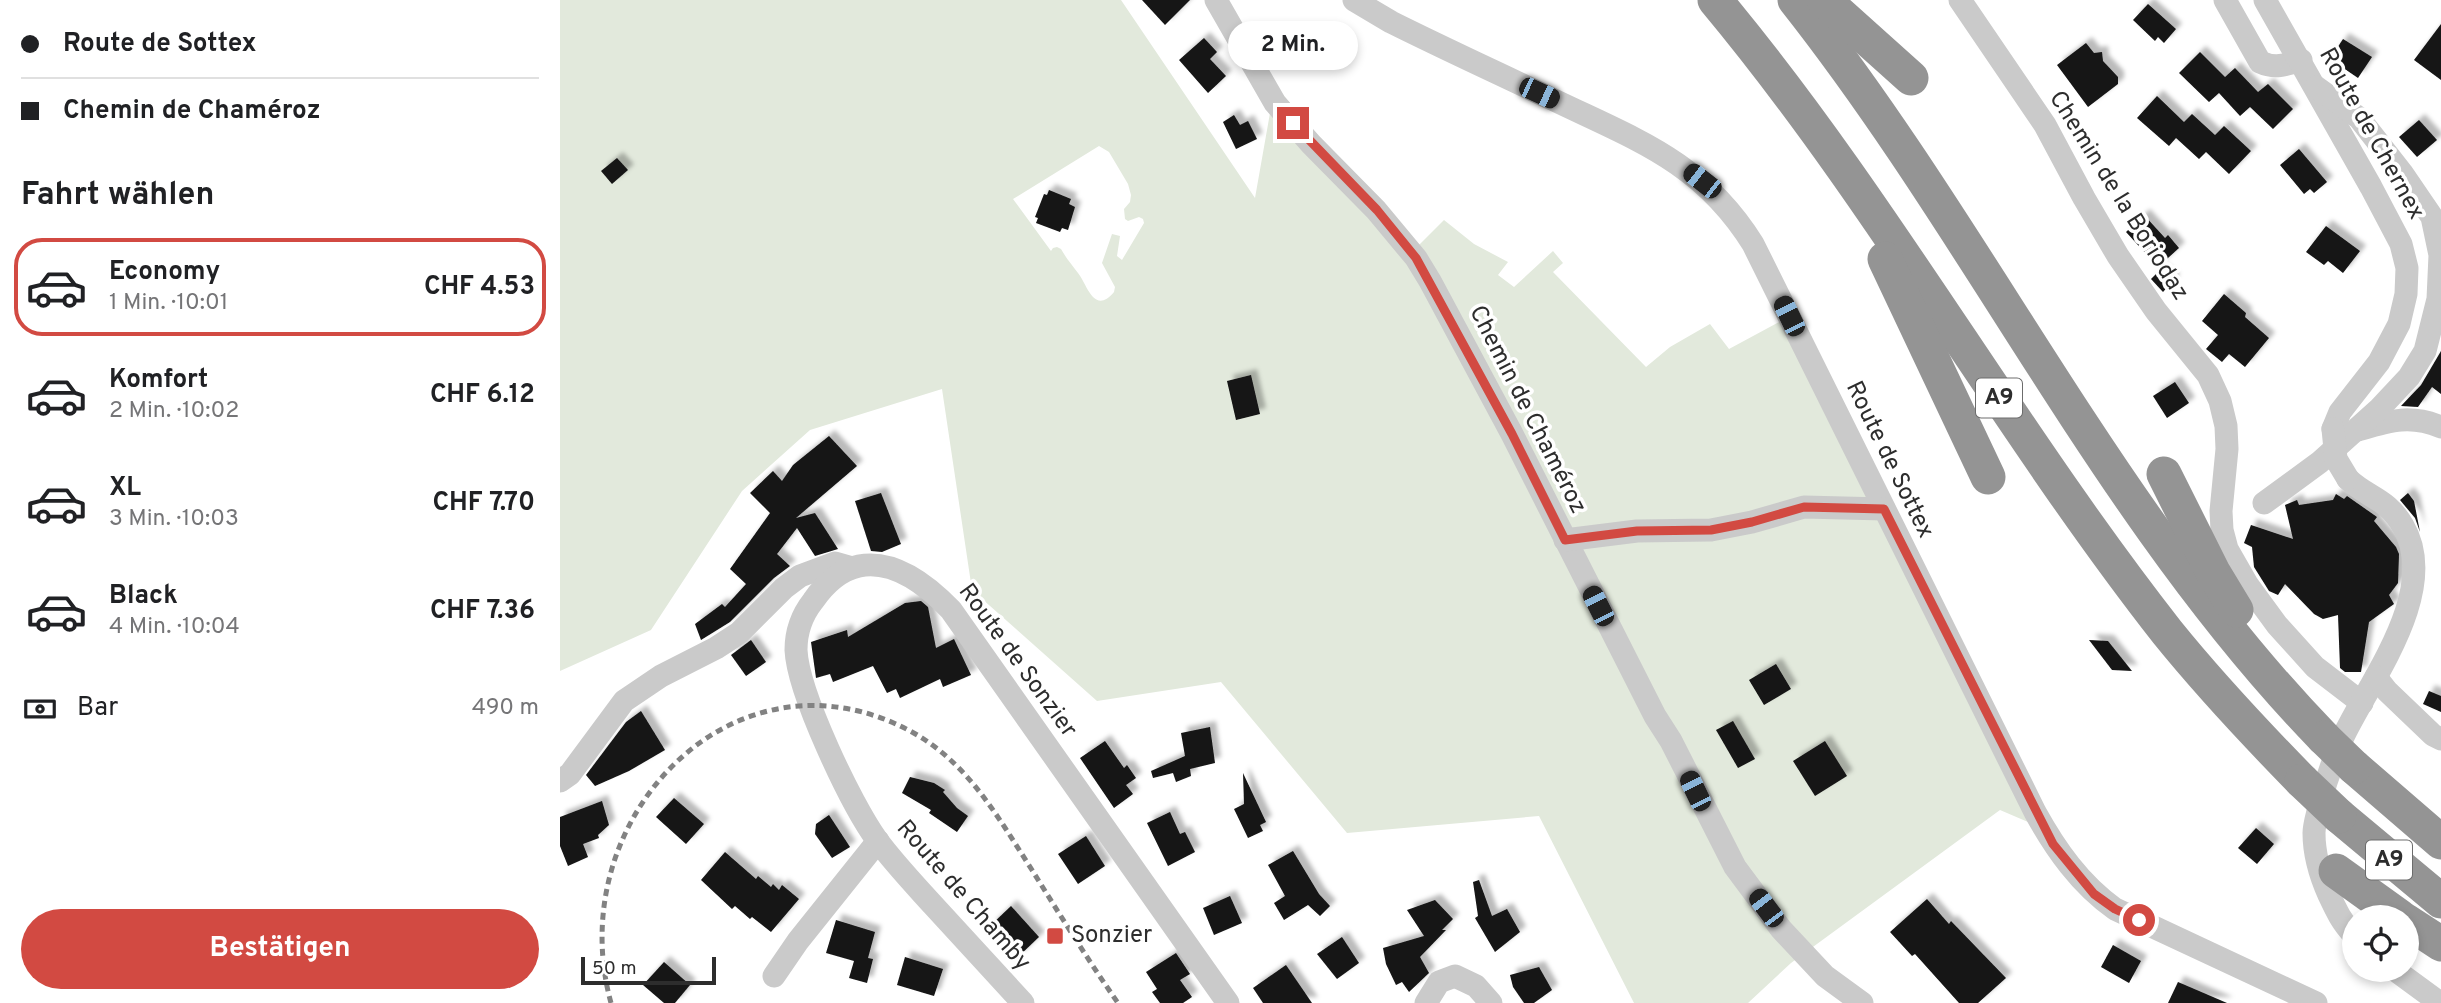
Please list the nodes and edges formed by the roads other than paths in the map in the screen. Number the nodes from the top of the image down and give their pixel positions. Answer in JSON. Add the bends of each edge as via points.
{"nodes":[{"id":1,"x":1216,"y":0,"type":"edge"},
{"id":2,"x":1354,"y":0,"type":"edge"},
{"id":3,"x":1716,"y":0,"type":"edge"},
{"id":4,"x":1795,"y":0,"type":"edge"},
{"id":5,"x":1824,"y":0,"type":"edge"},
{"id":6,"x":1960,"y":0,"type":"edge"},
{"id":7,"x":2225,"y":0,"type":"edge"},
{"id":8,"x":2265,"y":0,"type":"edge"},
{"id":9,"x":2301,"y":60,"type":"junction"},
{"id":10,"x":1911,"y":78,"type":"dead end"},
{"id":11,"x":2316,"y":87,"type":"junction"},
{"id":12,"x":1836,"y":158,"type":"junction"},
{"id":13,"x":2441,"y":427,"type":"edge"},
{"id":14,"x":2344,"y":430,"type":"junction"},
{"id":15,"x":2164,"y":474,"type":"dead end"},
{"id":16,"x":1988,"y":477,"type":"dead end"},
{"id":17,"x":2264,"y":503,"type":"dead end"},
{"id":18,"x":1884,"y":509,"type":"junction"},
{"id":19,"x":1565,"y":540,"type":"junction"},
{"id":20,"x":852,"y":569,"type":"junction"},
{"id":21,"x":2376,"y":677,"type":"junction"},
{"id":22,"x":2362,"y":703,"type":"junction"},
{"id":23,"x":2441,"y":739,"type":"edge"},
{"id":24,"x":2333,"y":741,"type":"junction"},
{"id":25,"x":560,"y":781,"type":"edge"},
{"id":26,"x":872,"y":832,"type":"junction"},
{"id":27,"x":2441,"y":842,"type":"edge"},
{"id":28,"x":2336,"y":871,"type":"dead end"},
{"id":29,"x":2441,"y":901,"type":"edge"},
{"id":30,"x":2383,"y":905,"type":"edge"},
{"id":31,"x":2342,"y":921,"type":"edge"},
{"id":32,"x":2419,"y":930,"type":"edge"},
{"id":33,"x":2441,"y":944,"type":"edge"},
{"id":34,"x":774,"y":976,"type":"dead end"},
{"id":35,"x":2411,"y":982,"type":"edge"},
{"id":36,"x":1023,"y":1003,"type":"edge"},
{"id":37,"x":1228,"y":1003,"type":"edge"},
{"id":38,"x":1426,"y":1003,"type":"edge"},
{"id":39,"x":1491,"y":1003,"type":"edge"},
{"id":40,"x":1862,"y":1003,"type":"edge"},
{"id":41,"x":2316,"y":1003,"type":"edge"},
{"id":42,"x":2440,"y":1003,"type":"edge"}],
"edges":[{"from":1,"to":19,"type":"street","name":"Chemin de Chaméroz","via":[[1275,103],[1416,258]]},
{"from":2,"to":18,"type":"street","name":"Route de Sottex","via":[[1413,33],[1656,148],[1702,181],[1753,244]]},
{"from":3,"to":12,"type":"highway","number":"A9"},
{"from":4,"to":24,"type":"highway","number":"A9","via":[[1906,153],[2158,538],[2239,645]]},
{"from":5,"to":10,"type":"highway"},
{"from":6,"to":22,"type":"street","name":"Chemin de la Boriodaz","via":[[2045,125],[2118,256],[2155,311],[2208,375],[2225,426],[2222,530],[2247,584],[2315,667]]},
{"from":7,"to":9,"type":"street","via":[[2260,62],[2280,66]]},
{"from":8,"to":9,"type":"street","name":"Route de Chernex"},
{"from":9,"to":11,"type":"street","name":"Route de Chernex"},
{"from":11,"to":14,"type":"street","name":"Route de Chernex","via":[[2401,244],[2407,268],[2399,324],[2379,362],[2340,412]]},
{"from":11,"to":14,"type":"street","via":[[2359,118],[2402,173],[2432,217],[2440,255],[2438,299],[2425,351],[2409,377]]},
{"from":12,"to":16,"type":"highway"},
{"from":12,"to":29,"type":"highway","number":"A9","bridge":true,"via":[[2108,553],[2207,679],[2302,781]]},
{"from":13,"to":14,"type":"street","via":[[2399,419]]},
{"from":14,"to":17,"type":"street","via":[[2320,461]]},
{"from":14,"to":21,"type":"street","bridge":true,"via":[[2336,459],[2348,479],[2393,511],[2404,527],[2414,560],[2406,610]]},
{"from":15,"to":24,"type":"highway","via":[[2213,572]]},
{"from":18,"to":19,"type":"street","via":[[1804,507],[1711,530],[1637,531]]},
{"from":18,"to":41,"type":"street","name":"Route de Sottex","via":[[2035,813],[2053,844],[2094,894],[2115,909]]},
{"from":19,"to":40,"type":"street","name":"Chemin de Chaméroz","via":[[1735,867],[1781,929],[1825,976]]},
{"from":20,"to":25,"type":"street","name":"Route de Sonzier","via":[[835,563],[800,576],[739,633],[624,701]]},
{"from":20,"to":26,"type":"street","via":[[835,577],[807,609],[797,632],[796,653],[819,725]]},
{"from":20,"to":37,"type":"street","name":"Route de Sonzier","via":[[897,570],[936,594],[951,610]]},
{"from":21,"to":22,"type":"street"},
{"from":21,"to":23,"type":"street"},
{"from":22,"to":24,"type":"street"},
{"from":24,"to":27,"type":"highway","number":"A9"},
{"from":24,"to":31,"type":"street","via":[[2314,831],[2315,856]]},
{"from":26,"to":34,"type":"street"},
{"from":26,"to":36,"type":"street","name":"Route de Chamby"},
{"from":28,"to":30,"type":"highway"},
{"from":32,"to":33,"type":"highway"},
{"from":35,"to":42,"type":"street"},
{"from":38,"to":39,"type":"street","via":[[1439,982],[1455,976],[1476,986]]}]}
